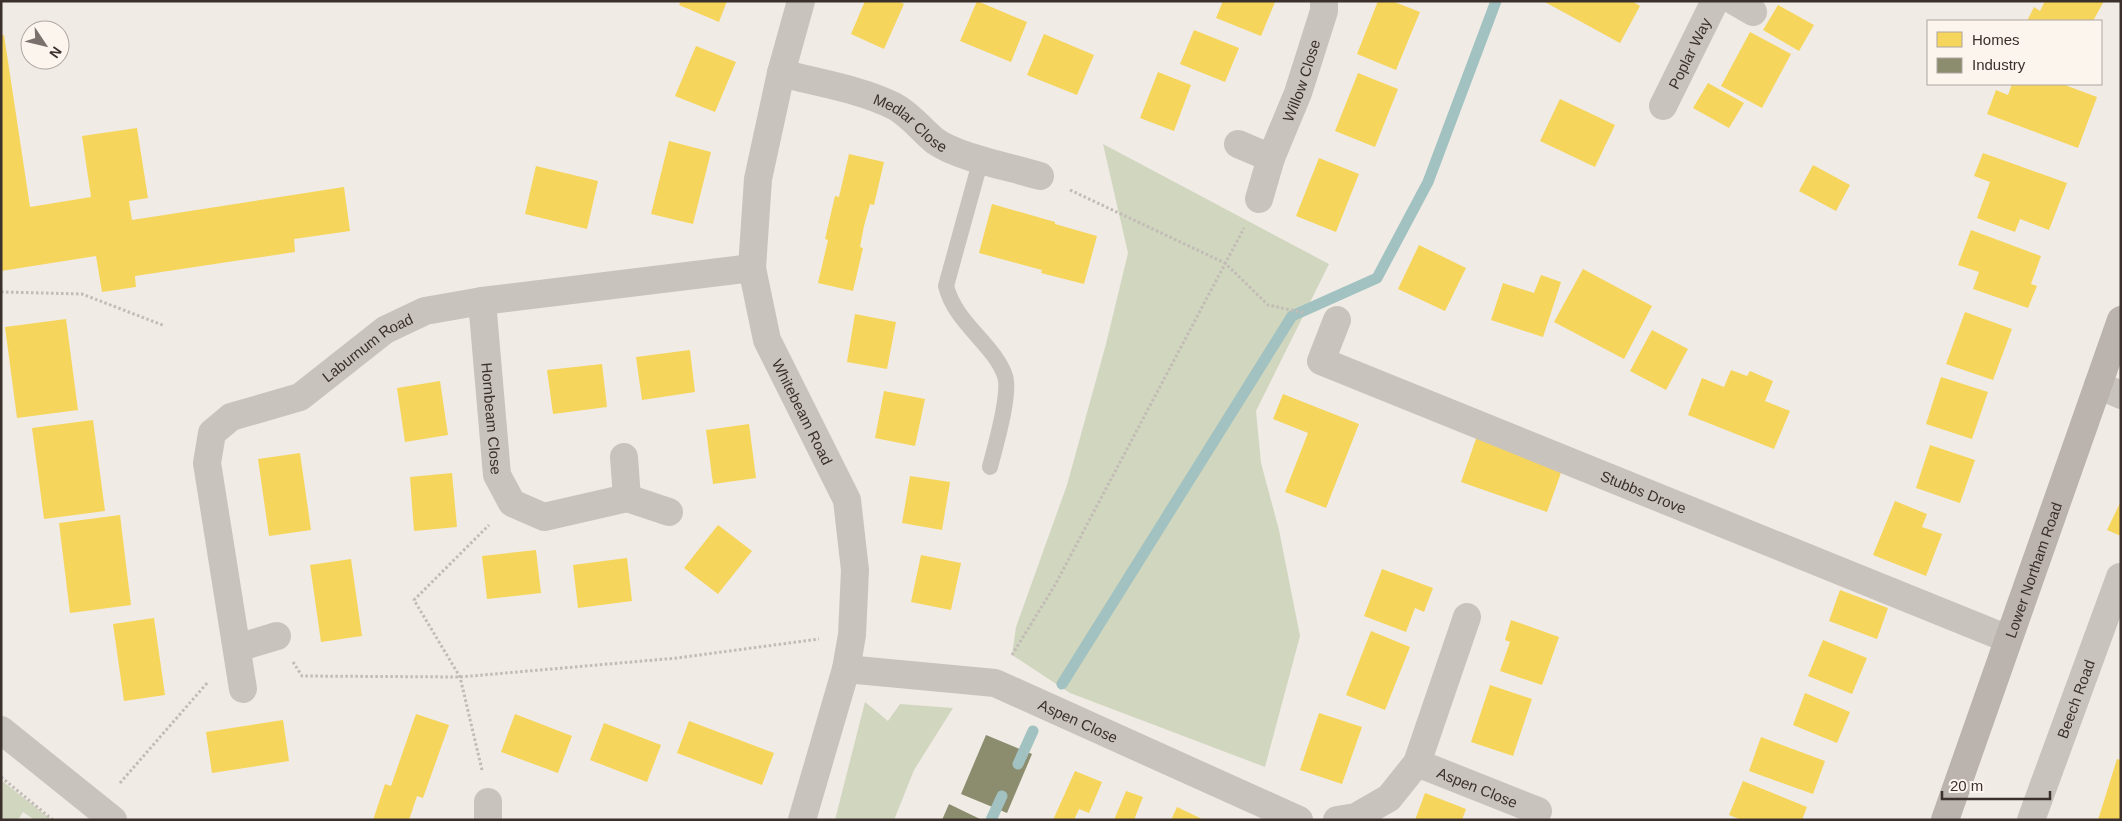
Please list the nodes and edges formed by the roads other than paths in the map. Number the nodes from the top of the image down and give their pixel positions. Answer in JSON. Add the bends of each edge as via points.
{"nodes":[{"id":1,"x":800,"y":1,"type":"edge"},
{"id":2,"x":1324,"y":1,"type":"edge"},
{"id":3,"x":1715,"y":1,"type":"edge"},
{"id":4,"x":781,"y":73,"type":"junction"},
{"id":5,"x":1663,"y":106,"type":"dead end"},
{"id":6,"x":1238,"y":144,"type":"dead end"},
{"id":7,"x":1271,"y":158,"type":"junction"},
{"id":8,"x":981,"y":159,"type":"junction"},
{"id":9,"x":1040,"y":176,"type":"road end"},
{"id":10,"x":1259,"y":199,"type":"road end"},
{"id":11,"x":752,"y":268,"type":"junction"},
{"id":12,"x":482,"y":301,"type":"junction"},
{"id":13,"x":1337,"y":320,"type":"road end"},
{"id":14,"x":2121,"y":320,"type":"edge"},
{"id":15,"x":2109,"y":390,"type":"edge"},
{"id":16,"x":624,"y":457,"type":"dead end"},
{"id":17,"x":990,"y":467,"type":"dead end"},
{"id":18,"x":627,"y":498,"type":"junction"},
{"id":19,"x":669,"y":512,"type":"dead end"},
{"id":20,"x":2120,"y":577,"type":"edge"},
{"id":21,"x":1467,"y":618,"type":"dead end"},
{"id":22,"x":277,"y":636,"type":"road end"},
{"id":23,"x":2008,"y":639,"type":"junction"},
{"id":24,"x":237,"y":648,"type":"junction"},
{"id":25,"x":846,"y":669,"type":"junction"},
{"id":26,"x":243,"y":689,"type":"dead end"},
{"id":27,"x":1,"y":730,"type":"edge"},
{"id":28,"x":1417,"y":763,"type":"junction"},
{"id":29,"x":1538,"y":811,"type":"dead end"},
{"id":30,"x":106,"y":814,"type":"edge"},
{"id":31,"x":802,"y":820,"type":"edge"},
{"id":32,"x":1299,"y":820,"type":"edge"},
{"id":33,"x":1337,"y":820,"type":"edge"},
{"id":34,"x":1945,"y":820,"type":"edge"},
{"id":35,"x":2030,"y":820,"type":"edge"}],
"edges":[{"from":1,"to":4,"type":"street","name":"Whitebeam Road"},
{"from":2,"to":7,"type":"street","name":"Willow Close","via":[[1324,11],[1298,93]]},
{"from":3,"to":5,"type":"street","name":"Poplar Way"},
{"from":4,"to":8,"type":"street","name":"Medlar Close","via":[[873,97],[896,107],[936,141],[956,152]]},
{"from":4,"to":11,"type":"street","name":"Whitebeam Road","via":[[758,179]]},
{"from":6,"to":7,"type":"street"},
{"from":7,"to":10,"type":"street","name":"Willow Close"},
{"from":8,"to":9,"type":"street","name":"Medlar Close"},
{"from":8,"to":17,"type":"lane","via":[[946,286],[950,301],[1005,376],[1007,391]]},
{"from":11,"to":12,"type":"street","name":"Laburnum Road"},
{"from":11,"to":25,"type":"street","name":"Whitebeam Road","via":[[767,340],[847,500],[855,570],[852,635]]},
{"from":12,"to":18,"type":"street","name":"Hornbeam Close","via":[[497,475],[512,503],[544,517]]},
{"from":12,"to":24,"type":"street","name":"Laburnum Road","via":[[425,311],[385,330],[300,397],[231,417],[212,433],[207,463]]},
{"from":13,"to":23,"type":"street","name":"Stubbs Drove","via":[[1321,362]]},
{"from":14,"to":15,"type":"main road","name":"Lower Northam Road"},
{"from":15,"to":23,"type":"main road","name":"Lower Northam Road"},
{"from":16,"to":18,"type":"street"},
{"from":18,"to":19,"type":"street"},
{"from":20,"to":35,"type":"street","name":"Beech Road"},
{"from":21,"to":28,"type":"street"},
{"from":22,"to":24,"type":"street"},
{"from":23,"to":34,"type":"main road","name":"Lower Northam Road"},
{"from":24,"to":26,"type":"street","name":"Laburnum Road"},
{"from":25,"to":31,"type":"street","name":"Whitebeam Road"},
{"from":25,"to":32,"type":"street","name":"Aspen Close","via":[[995,683]]},
{"from":27,"to":30,"type":"street"},
{"from":28,"to":29,"type":"street","name":"Aspen Close"},
{"from":28,"to":33,"type":"street","via":[[1389,798],[1356,817]]}]}
